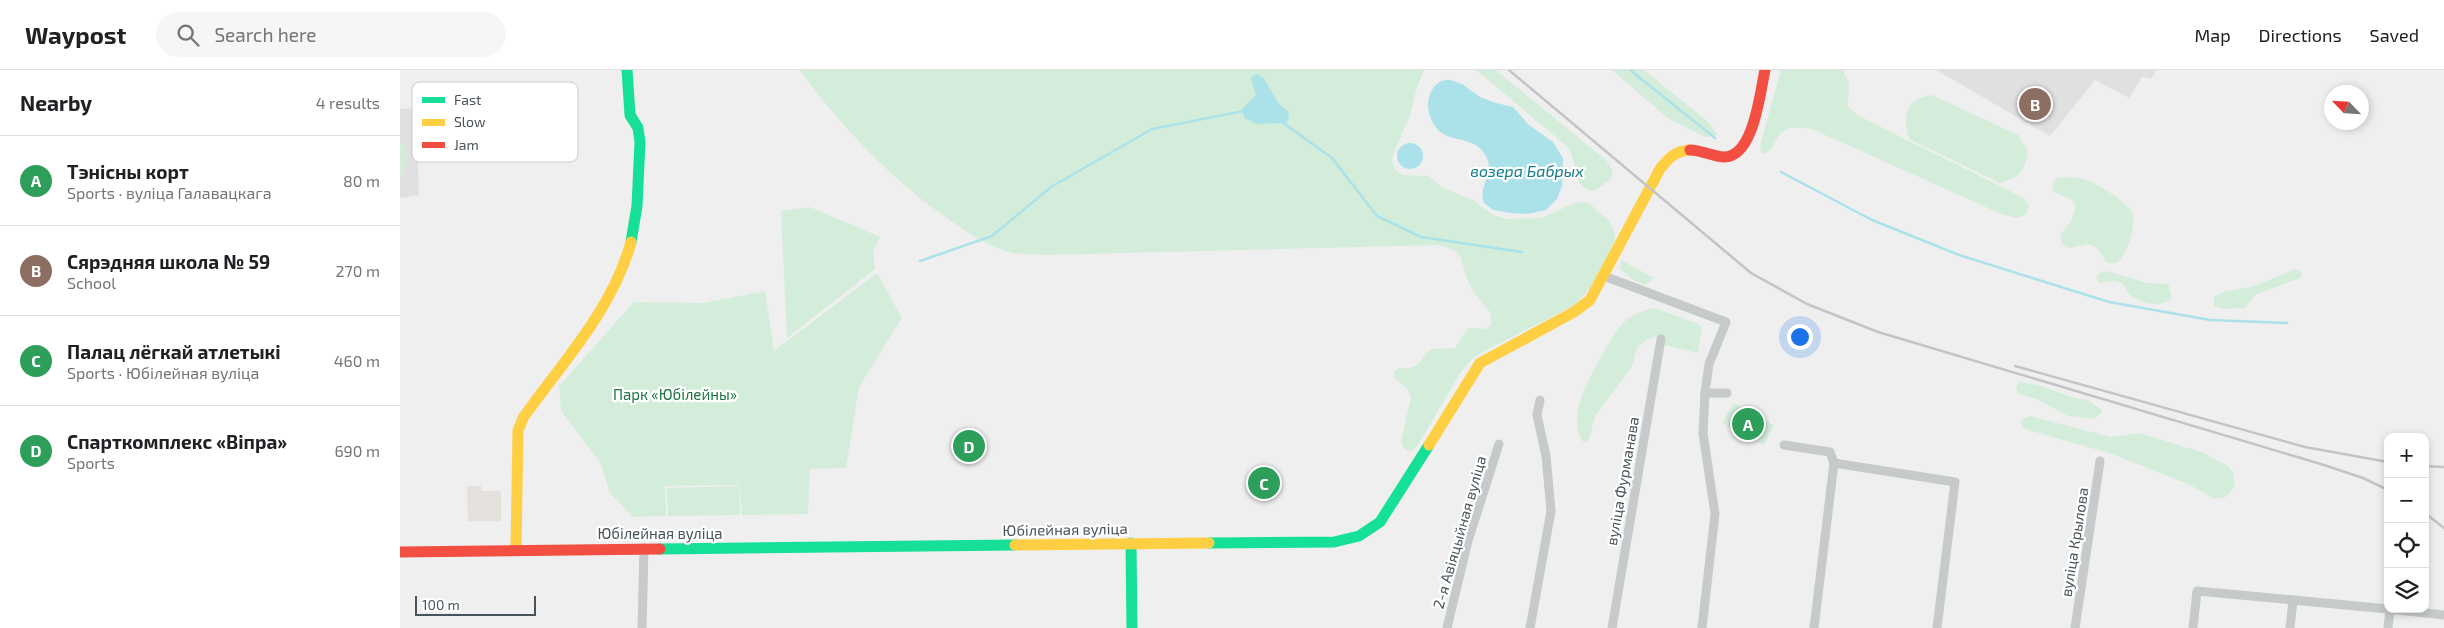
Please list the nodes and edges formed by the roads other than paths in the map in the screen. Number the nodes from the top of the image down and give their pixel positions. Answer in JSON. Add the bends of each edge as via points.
{"nodes":[{"id":1,"x":627,"y":70,"type":"edge"},
{"id":2,"x":1765,"y":70,"type":"edge"},
{"id":3,"x":1604,"y":276,"type":"junction"},
{"id":4,"x":1661,"y":339,"type":"dead end"},
{"id":5,"x":1705,"y":393,"type":"junction"},
{"id":6,"x":1727,"y":393,"type":"dead end"},
{"id":7,"x":1540,"y":400,"type":"dead end"},
{"id":8,"x":1499,"y":444,"type":"dead end"},
{"id":9,"x":1784,"y":445,"type":"dead end"},
{"id":10,"x":2100,"y":461,"type":"dead end"},
{"id":11,"x":1834,"y":463,"type":"junction"},
{"id":12,"x":1131,"y":543,"type":"junction"},
{"id":13,"x":644,"y":548,"type":"junction"},
{"id":14,"x":516,"y":549,"type":"junction"},
{"id":15,"x":400,"y":552,"type":"edge"},
{"id":16,"x":2293,"y":600,"type":"junction"},
{"id":17,"x":2384,"y":609,"type":"edge"},
{"id":18,"x":2389,"y":613,"type":"edge"},
{"id":19,"x":2426,"y":613,"type":"edge"},
{"id":20,"x":2444,"y":615,"type":"edge"},
{"id":21,"x":642,"y":628,"type":"edge"},
{"id":22,"x":1132,"y":628,"type":"edge"},
{"id":23,"x":1447,"y":628,"type":"edge"},
{"id":24,"x":1530,"y":628,"type":"edge"},
{"id":25,"x":1612,"y":628,"type":"edge"},
{"id":26,"x":1702,"y":628,"type":"edge"},
{"id":27,"x":1814,"y":628,"type":"edge"},
{"id":28,"x":1938,"y":628,"type":"edge"},
{"id":29,"x":2075,"y":628,"type":"edge"},
{"id":30,"x":2193,"y":628,"type":"edge"},
{"id":31,"x":2290,"y":628,"type":"edge"},
{"id":32,"x":2388,"y":628,"type":"edge"}],
"edges":[{"from":1,"to":14,"type":"street","via":[[630,115],[638,128],[640,142],[631,244],[602,306],[523,418],[518,432]]},
{"from":2,"to":3,"type":"street","name":"Юбілейная вуліца","via":[[1743,148],[1737,154],[1726,156],[1682,149],[1670,154]]},
{"from":3,"to":5,"type":"street","via":[[1726,322],[1708,364]]},
{"from":3,"to":12,"type":"street","name":"Юбілейная вуліца","via":[[1590,300],[1580,308],[1480,363],[1380,522],[1364,536],[1334,542]]},
{"from":4,"to":25,"type":"street","name":"вуліца Фурманава"},
{"from":5,"to":6,"type":"street"},
{"from":5,"to":26,"type":"street","via":[[1703,433],[1715,514]]},
{"from":7,"to":24,"type":"street","via":[[1537,415],[1546,456],[1551,511]]},
{"from":8,"to":23,"type":"street","name":"2-я Авіяцыйная вуліца","via":[[1468,541]]},
{"from":9,"to":11,"type":"street","via":[[1830,452]]},
{"from":10,"to":29,"type":"street","name":"вуліца Крылова"},
{"from":11,"to":27,"type":"street"},
{"from":11,"to":28,"type":"street","via":[[1955,482]]},
{"from":12,"to":13,"type":"street","name":"Юбілейная вуліца"},
{"from":12,"to":22,"type":"street"},
{"from":13,"to":14,"type":"street","name":"Юбілейная вуліца"},
{"from":13,"to":21,"type":"street"},
{"from":14,"to":15,"type":"street","name":"Юбілейная вуліца"},
{"from":16,"to":17,"type":"street"},
{"from":16,"to":30,"type":"street","via":[[2197,591]]},
{"from":16,"to":31,"type":"street"},
{"from":18,"to":32,"type":"street"},
{"from":19,"to":20,"type":"street"}]}
